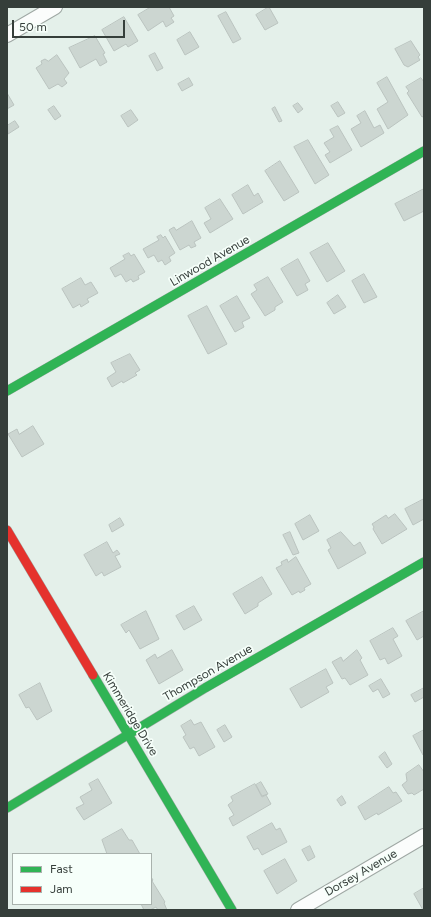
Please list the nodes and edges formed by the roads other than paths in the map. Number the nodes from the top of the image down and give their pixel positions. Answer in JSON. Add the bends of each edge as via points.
{"nodes":[{"id":1,"x":56,"y":7,"type":"edge"},
{"id":2,"x":7,"y":35,"type":"edge"},
{"id":3,"x":424,"y":151,"type":"edge"},
{"id":4,"x":7,"y":391,"type":"edge"},
{"id":5,"x":7,"y":530,"type":"edge"},
{"id":6,"x":424,"y":562,"type":"edge"},
{"id":7,"x":128,"y":734,"type":"junction"},
{"id":8,"x":7,"y":808,"type":"edge"},
{"id":9,"x":424,"y":836,"type":"edge"},
{"id":10,"x":232,"y":910,"type":"edge"},
{"id":11,"x":298,"y":910,"type":"edge"}],
"edges":[{"from":1,"to":2,"type":"street"},
{"from":3,"to":4,"type":"street","name":"Linwood Avenue"},
{"from":5,"to":7,"type":"street","name":"Kimmeridge Drive"},
{"from":6,"to":7,"type":"street","name":"Thompson Avenue"},
{"from":7,"to":8,"type":"street","name":"Thompson Avenue"},
{"from":7,"to":10,"type":"street","name":"Kimmeridge Drive"},
{"from":9,"to":11,"type":"street","name":"Dorsey Avenue"}]}
